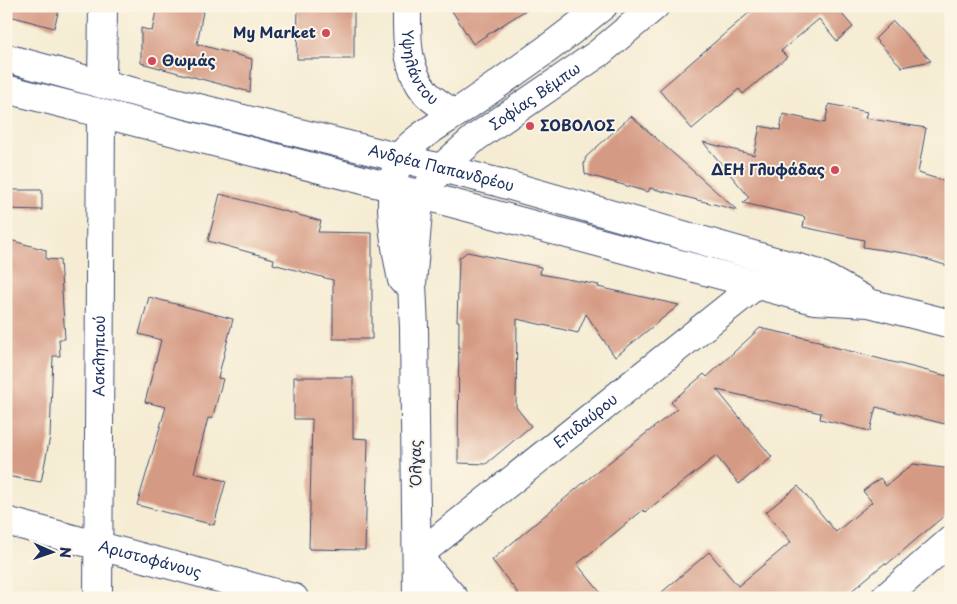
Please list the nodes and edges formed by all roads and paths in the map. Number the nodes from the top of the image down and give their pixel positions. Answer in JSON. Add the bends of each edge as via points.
{"nodes":[{"id":1,"x":102,"y":6,"type":"edge"},
{"id":2,"x":407,"y":6,"type":"edge"},
{"id":3,"x":603,"y":6,"type":"edge"},
{"id":4,"x":655,"y":6,"type":"edge"},
{"id":5,"x":6,"y":58,"type":"edge"},
{"id":6,"x":102,"y":84,"type":"junction"},
{"id":7,"x":6,"y":89,"type":"edge"},
{"id":8,"x":101,"y":113,"type":"junction"},
{"id":9,"x":454,"y":114,"type":"junction"},
{"id":10,"x":400,"y":158,"type":"junction"},
{"id":11,"x":441,"y":168,"type":"junction"},
{"id":12,"x":392,"y":187,"type":"junction"},
{"id":13,"x":422,"y":195,"type":"junction"},
{"id":14,"x":756,"y":285,"type":"junction"},
{"id":15,"x":869,"y":302,"type":"junction"},
{"id":16,"x":951,"y":324,"type":"edge"},
{"id":17,"x":414,"y":328,"type":"junction"},
{"id":18,"x":6,"y":521,"type":"edge"},
{"id":19,"x":951,"y":540,"type":"edge"},
{"id":20,"x":99,"y":545,"type":"junction"},
{"id":21,"x":417,"y":556,"type":"junction"},
{"id":22,"x":98,"y":598,"type":"edge"},
{"id":23,"x":294,"y":598,"type":"edge"},
{"id":24,"x":417,"y":598,"type":"edge"},
{"id":25,"x":454,"y":598,"type":"edge"},
{"id":26,"x":886,"y":598,"type":"edge"}],
"edges":[{"from":1,"to":6,"type":"main road"},
{"from":2,"to":9,"type":"main road","name":"Υψηλάντου","via":[[408,52],[414,72],[426,93]]},
{"from":3,"to":9,"type":"main road","name":"Σοφίας Βέμπω"},
{"from":4,"to":11,"type":"main road","name":"Σοφίας Βέμπω","via":[[599,54],[475,138]]},
{"from":5,"to":6,"type":"main road","name":"Ανδρέα Παπανδρέου"},
{"from":6,"to":10,"type":"main road","name":"Ανδρέα Παπανδρέου"},
{"from":7,"to":8,"type":"main road","name":"Ανδρέα Παπανδρέου"},
{"from":8,"to":12,"type":"main road","name":"Ανδρέα Παπανδρέου"},
{"from":8,"to":20,"type":"main road","name":"Ασκληπιού"},
{"from":9,"to":10,"type":"main road","name":"Σοφίας Βέμπω","via":[[432,127]]},
{"from":10,"to":11,"type":"main road","name":"Ανδρέα Παπανδρέου"},
{"from":10,"to":12,"type":"main road","name":"Σοφίας Βέμπω"},
{"from":11,"to":13,"type":"main road","name":"Σοφίας Βέμπω"},
{"from":11,"to":15,"type":"main road","name":"Ανδρέα Παπανδρέου","via":[[816,273]]},
{"from":12,"to":13,"type":"main road","name":"Ανδρέα Παπανδρέου"},
{"from":12,"to":17,"type":"main road","name":"Όλγας","via":[[398,258]]},
{"from":13,"to":14,"type":"main road","name":"Ανδρέα Παπανδρέου"},
{"from":13,"to":17,"type":"main road","name":"Όλγας","via":[[412,284]]},
{"from":14,"to":15,"type":"main road","name":"Ανδρέα Παπανδρέου","via":[[814,300]]},
{"from":14,"to":21,"type":"main road","name":"Επιδαύρου"},
{"from":15,"to":16,"type":"main road","name":"Ανδρέα Παπανδρέου"},
{"from":17,"to":21,"type":"main road","name":"Όλγας"},
{"from":18,"to":20,"type":"main road","name":"Αριστοφάνους"},
{"from":19,"to":26,"type":"main road"},
{"from":20,"to":22,"type":"main road","name":"Ασκληπιού"},
{"from":20,"to":23,"type":"main road","name":"Αριστοφάνους"},
{"from":21,"to":24,"type":"main road","name":"Όλγας"},
{"from":21,"to":25,"type":"main road"}]}
